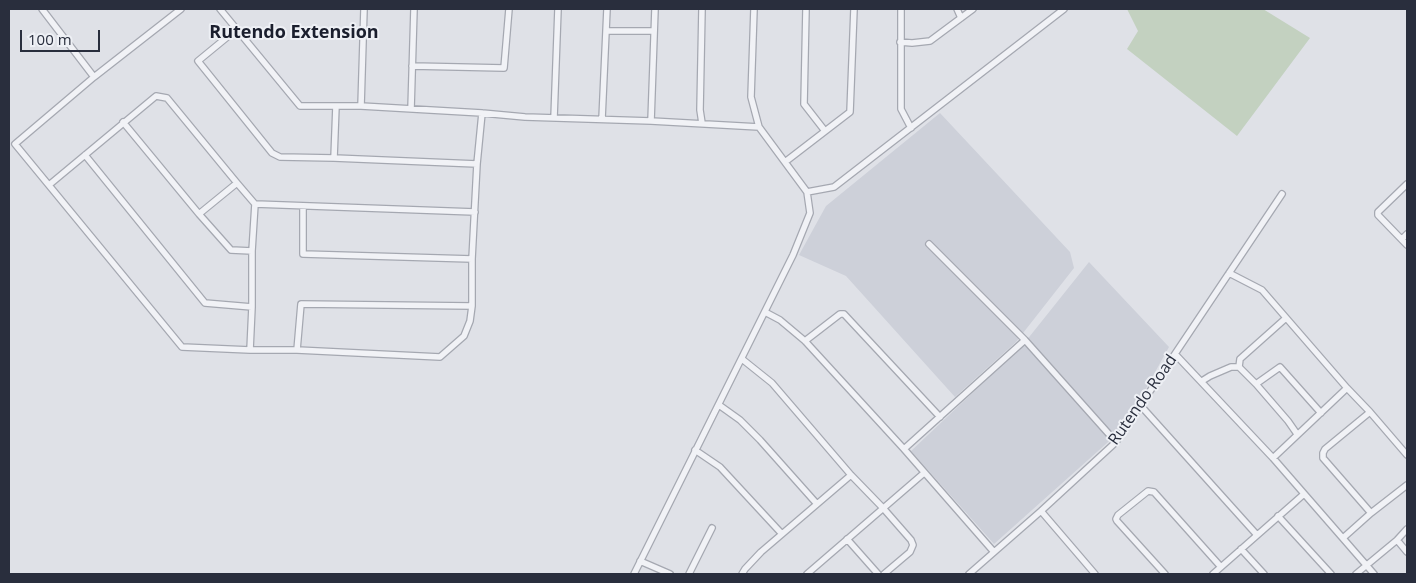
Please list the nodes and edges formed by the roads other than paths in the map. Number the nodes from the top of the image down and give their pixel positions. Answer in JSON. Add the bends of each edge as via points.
{"nodes":[{"id":1,"x":42,"y":9,"type":"edge"},
{"id":2,"x":181,"y":9,"type":"edge"},
{"id":3,"x":220,"y":9,"type":"edge"},
{"id":4,"x":364,"y":9,"type":"edge"},
{"id":5,"x":414,"y":9,"type":"edge"},
{"id":6,"x":509,"y":9,"type":"edge"},
{"id":7,"x":558,"y":9,"type":"edge"},
{"id":8,"x":607,"y":9,"type":"edge"},
{"id":9,"x":654,"y":9,"type":"edge"},
{"id":10,"x":702,"y":9,"type":"edge"},
{"id":11,"x":754,"y":9,"type":"edge"},
{"id":12,"x":806,"y":9,"type":"edge"},
{"id":13,"x":854,"y":9,"type":"edge"},
{"id":14,"x":901,"y":9,"type":"edge"},
{"id":15,"x":957,"y":9,"type":"edge"},
{"id":16,"x":973,"y":9,"type":"edge"},
{"id":17,"x":1064,"y":9,"type":"edge"},
{"id":18,"x":961,"y":18,"type":"junction"},
{"id":19,"x":237,"y":29,"type":"junction"},
{"id":20,"x":606,"y":31,"type":"junction"},
{"id":21,"x":653,"y":31,"type":"junction"},
{"id":22,"x":900,"y":42,"type":"junction"},
{"id":23,"x":412,"y":66,"type":"junction"},
{"id":24,"x":94,"y":77,"type":"junction"},
{"id":25,"x":336,"y":106,"type":"junction"},
{"id":26,"x":361,"y":106,"type":"junction"},
{"id":27,"x":411,"y":109,"type":"junction"},
{"id":28,"x":482,"y":113,"type":"junction"},
{"id":29,"x":554,"y":118,"type":"junction"},
{"id":30,"x":602,"y":119,"type":"junction"},
{"id":31,"x":651,"y":121,"type":"junction"},
{"id":32,"x":123,"y":122,"type":"junction"},
{"id":33,"x":702,"y":123,"type":"junction"},
{"id":34,"x":759,"y":126,"type":"junction"},
{"id":35,"x":911,"y":128,"type":"junction"},
{"id":36,"x":825,"y":131,"type":"junction"},
{"id":37,"x":85,"y":155,"type":"junction"},
{"id":38,"x":334,"y":158,"type":"junction"},
{"id":39,"x":785,"y":162,"type":"junction"},
{"id":40,"x":477,"y":164,"type":"junction"},
{"id":41,"x":236,"y":183,"type":"junction"},
{"id":42,"x":1407,"y":184,"type":"edge"},
{"id":43,"x":49,"y":185,"type":"junction"},
{"id":44,"x":807,"y":192,"type":"junction"},
{"id":45,"x":1282,"y":194,"type":"dead end"},
{"id":46,"x":255,"y":204,"type":"junction"},
{"id":47,"x":303,"y":206,"type":"junction"},
{"id":48,"x":475,"y":212,"type":"junction"},
{"id":49,"x":199,"y":214,"type":"junction"},
{"id":50,"x":1407,"y":234,"type":"edge"},
{"id":51,"x":1402,"y":239,"type":"junction"},
{"id":52,"x":929,"y":244,"type":"dead end"},
{"id":53,"x":1407,"y":245,"type":"edge"},
{"id":54,"x":252,"y":251,"type":"junction"},
{"id":55,"x":472,"y":259,"type":"junction"},
{"id":56,"x":1229,"y":273,"type":"junction"},
{"id":57,"x":472,"y":306,"type":"junction"},
{"id":58,"x":252,"y":307,"type":"junction"},
{"id":59,"x":765,"y":312,"type":"junction"},
{"id":60,"x":1286,"y":318,"type":"junction"},
{"id":61,"x":1025,"y":340,"type":"junction"},
{"id":62,"x":805,"y":342,"type":"junction"},
{"id":63,"x":250,"y":350,"type":"junction"},
{"id":64,"x":297,"y":350,"type":"junction"},
{"id":65,"x":1175,"y":354,"type":"junction"},
{"id":66,"x":742,"y":359,"type":"junction"},
{"id":67,"x":1239,"y":367,"type":"junction"},
{"id":68,"x":1202,"y":381,"type":"junction"},
{"id":69,"x":1256,"y":384,"type":"junction"},
{"id":70,"x":1347,"y":388,"type":"junction"},
{"id":71,"x":719,"y":405,"type":"junction"},
{"id":72,"x":1141,"y":406,"type":"junction"},
{"id":73,"x":1370,"y":412,"type":"junction"},
{"id":74,"x":1321,"y":413,"type":"junction"},
{"id":75,"x":940,"y":417,"type":"junction"},
{"id":76,"x":1297,"y":434,"type":"junction"},
{"id":77,"x":1116,"y":442,"type":"junction"},
{"id":78,"x":904,"y":449,"type":"junction"},
{"id":79,"x":695,"y":450,"type":"junction"},
{"id":80,"x":1407,"y":454,"type":"edge"},
{"id":81,"x":1272,"y":458,"type":"junction"},
{"id":82,"x":924,"y":474,"type":"junction"},
{"id":83,"x":851,"y":475,"type":"junction"},
{"id":84,"x":1407,"y":485,"type":"edge"},
{"id":85,"x":1304,"y":494,"type":"junction"},
{"id":86,"x":817,"y":504,"type":"junction"},
{"id":87,"x":883,"y":508,"type":"junction"},
{"id":88,"x":1040,"y":512,"type":"junction"},
{"id":89,"x":1371,"y":513,"type":"junction"},
{"id":90,"x":1278,"y":516,"type":"junction"},
{"id":91,"x":712,"y":528,"type":"dead end"},
{"id":92,"x":1407,"y":529,"type":"edge"},
{"id":93,"x":782,"y":534,"type":"junction"},
{"id":94,"x":1257,"y":535,"type":"junction"},
{"id":95,"x":1343,"y":538,"type":"junction"},
{"id":96,"x":847,"y":539,"type":"junction"},
{"id":97,"x":1397,"y":540,"type":"junction"},
{"id":98,"x":1241,"y":549,"type":"junction"},
{"id":99,"x":994,"y":552,"type":"junction"},
{"id":100,"x":1407,"y":552,"type":"edge"},
{"id":101,"x":640,"y":561,"type":"junction"},
{"id":102,"x":1366,"y":566,"type":"junction"},
{"id":103,"x":1221,"y":567,"type":"junction"},
{"id":104,"x":812,"y":573,"type":"edge"},
{"id":105,"x":634,"y":574,"type":"edge"},
{"id":106,"x":670,"y":574,"type":"edge"},
{"id":107,"x":690,"y":574,"type":"edge"},
{"id":108,"x":742,"y":574,"type":"edge"},
{"id":109,"x":878,"y":574,"type":"edge"},
{"id":110,"x":884,"y":574,"type":"edge"},
{"id":111,"x":969,"y":574,"type":"edge"},
{"id":112,"x":1095,"y":574,"type":"edge"},
{"id":113,"x":1165,"y":574,"type":"edge"},
{"id":114,"x":1213,"y":574,"type":"edge"},
{"id":115,"x":1264,"y":574,"type":"edge"},
{"id":116,"x":1331,"y":574,"type":"edge"},
{"id":117,"x":1356,"y":574,"type":"edge"},
{"id":118,"x":1374,"y":574,"type":"edge"}],
"edges":[{"from":1,"to":24,"type":"street"},
{"from":2,"to":24,"type":"street"},
{"from":3,"to":19,"type":"street"},
{"from":4,"to":26,"type":"street"},
{"from":5,"to":23,"type":"street"},
{"from":6,"to":23,"type":"street","via":[[504,68]]},
{"from":7,"to":29,"type":"street"},
{"from":8,"to":20,"type":"street"},
{"from":9,"to":21,"type":"street"},
{"from":10,"to":33,"type":"street"},
{"from":11,"to":34,"type":"street","via":[[751,96]]},
{"from":12,"to":36,"type":"street","via":[[804,104]]},
{"from":13,"to":36,"type":"street","via":[[850,112]]},
{"from":14,"to":22,"type":"street"},
{"from":15,"to":18,"type":"street"},
{"from":16,"to":18,"type":"street"},
{"from":17,"to":35,"type":"street"},
{"from":18,"to":22,"type":"street","via":[[930,41]]},
{"from":19,"to":25,"type":"street","via":[[300,106]]},
{"from":19,"to":38,"type":"street","via":[[198,61],[272,153],[280,157]]},
{"from":20,"to":21,"type":"street"},
{"from":20,"to":30,"type":"street"},
{"from":21,"to":31,"type":"street"},
{"from":22,"to":35,"type":"street","via":[[901,109]]},
{"from":23,"to":27,"type":"street"},
{"from":24,"to":43,"type":"street","via":[[15,144]]},
{"from":25,"to":26,"type":"street"},
{"from":25,"to":38,"type":"street"},
{"from":26,"to":27,"type":"street"},
{"from":27,"to":28,"type":"street"},
{"from":28,"to":29,"type":"street"},
{"from":28,"to":40,"type":"street"},
{"from":29,"to":30,"type":"street"},
{"from":30,"to":31,"type":"street"},
{"from":31,"to":33,"type":"street"},
{"from":32,"to":37,"type":"street"},
{"from":32,"to":41,"type":"street","via":[[156,96],[167,98]]},
{"from":32,"to":49,"type":"street"},
{"from":33,"to":34,"type":"street"},
{"from":34,"to":39,"type":"street"},
{"from":35,"to":44,"type":"street","via":[[834,187]]},
{"from":36,"to":39,"type":"street"},
{"from":37,"to":43,"type":"street"},
{"from":37,"to":58,"type":"street","via":[[205,303]]},
{"from":38,"to":40,"type":"street"},
{"from":39,"to":44,"type":"street"},
{"from":40,"to":48,"type":"street"},
{"from":41,"to":46,"type":"street"},
{"from":41,"to":49,"type":"street"},
{"from":42,"to":51,"type":"street","via":[[1378,212]]},
{"from":43,"to":63,"type":"street","via":[[182,347]]},
{"from":44,"to":59,"type":"street","via":[[810,213]]},
{"from":45,"to":56,"type":"street","name":"Rutendo Road"},
{"from":46,"to":47,"type":"street"},
{"from":46,"to":54,"type":"street"},
{"from":47,"to":48,"type":"street"},
{"from":47,"to":55,"type":"street","via":[[303,254]]},
{"from":48,"to":55,"type":"street"},
{"from":49,"to":54,"type":"street","via":[[231,250]]},
{"from":50,"to":51,"type":"street"},
{"from":51,"to":53,"type":"street"},
{"from":52,"to":61,"type":"street"},
{"from":54,"to":58,"type":"street"},
{"from":55,"to":57,"type":"street"},
{"from":56,"to":60,"type":"street","via":[[1262,290]]},
{"from":56,"to":65,"type":"street","name":"Rutendo Road"},
{"from":57,"to":64,"type":"street","via":[[464,336],[440,357]]},
{"from":57,"to":64,"type":"street","via":[[301,304]]},
{"from":58,"to":63,"type":"street"},
{"from":59,"to":62,"type":"street","via":[[780,320]]},
{"from":59,"to":66,"type":"street"},
{"from":60,"to":67,"type":"street","via":[[1240,359]]},
{"from":60,"to":70,"type":"street"},
{"from":61,"to":75,"type":"street"},
{"from":61,"to":77,"type":"street"},
{"from":62,"to":75,"type":"street","via":[[844,314]]},
{"from":62,"to":78,"type":"street"},
{"from":63,"to":64,"type":"street"},
{"from":65,"to":68,"type":"street"},
{"from":65,"to":72,"type":"street","name":"Rutendo Road"},
{"from":66,"to":71,"type":"street"},
{"from":66,"to":83,"type":"street","via":[[772,383]]},
{"from":67,"to":68,"type":"street"},
{"from":67,"to":69,"type":"street"},
{"from":68,"to":81,"type":"street"},
{"from":69,"to":74,"type":"street","via":[[1280,367]]},
{"from":69,"to":76,"type":"street"},
{"from":70,"to":73,"type":"street"},
{"from":70,"to":74,"type":"street"},
{"from":71,"to":79,"type":"street"},
{"from":71,"to":86,"type":"street","via":[[760,440]]},
{"from":72,"to":77,"type":"street","name":"Rutendo Road"},
{"from":72,"to":94,"type":"street"},
{"from":73,"to":80,"type":"street"},
{"from":73,"to":89,"type":"street","via":[[1325,449],[1323,458]]},
{"from":74,"to":76,"type":"street"},
{"from":75,"to":78,"type":"street"},
{"from":76,"to":81,"type":"street"},
{"from":77,"to":88,"type":"street","name":"Rutendo Road"},
{"from":78,"to":82,"type":"street"},
{"from":79,"to":93,"type":"street","via":[[720,467]]},
{"from":79,"to":101,"type":"street"},
{"from":81,"to":85,"type":"street"},
{"from":82,"to":87,"type":"street"},
{"from":82,"to":99,"type":"street"},
{"from":83,"to":86,"type":"street"},
{"from":83,"to":87,"type":"street"},
{"from":84,"to":89,"type":"street"},
{"from":85,"to":90,"type":"street"},
{"from":85,"to":95,"type":"street"},
{"from":86,"to":93,"type":"street"},
{"from":87,"to":96,"type":"street"},
{"from":87,"to":110,"type":"street","via":[[913,546]]},
{"from":88,"to":99,"type":"street","name":"Rutendo Road"},
{"from":88,"to":112,"type":"street"},
{"from":89,"to":95,"type":"street"},
{"from":90,"to":94,"type":"street"},
{"from":90,"to":116,"type":"street"},
{"from":91,"to":107,"type":"street"},
{"from":92,"to":97,"type":"street"},
{"from":93,"to":108,"type":"street"},
{"from":94,"to":98,"type":"street"},
{"from":95,"to":102,"type":"street"},
{"from":96,"to":104,"type":"street"},
{"from":96,"to":109,"type":"street"},
{"from":97,"to":100,"type":"street"},
{"from":97,"to":102,"type":"street"},
{"from":98,"to":103,"type":"street"},
{"from":98,"to":115,"type":"street"},
{"from":99,"to":111,"type":"street","name":"Rutendo Road"},
{"from":101,"to":105,"type":"street"},
{"from":101,"to":106,"type":"street"},
{"from":102,"to":117,"type":"street"},
{"from":102,"to":118,"type":"street"},
{"from":103,"to":113,"type":"street","via":[[1154,492],[1148,490],[1116,519]]},
{"from":103,"to":114,"type":"street"}]}
